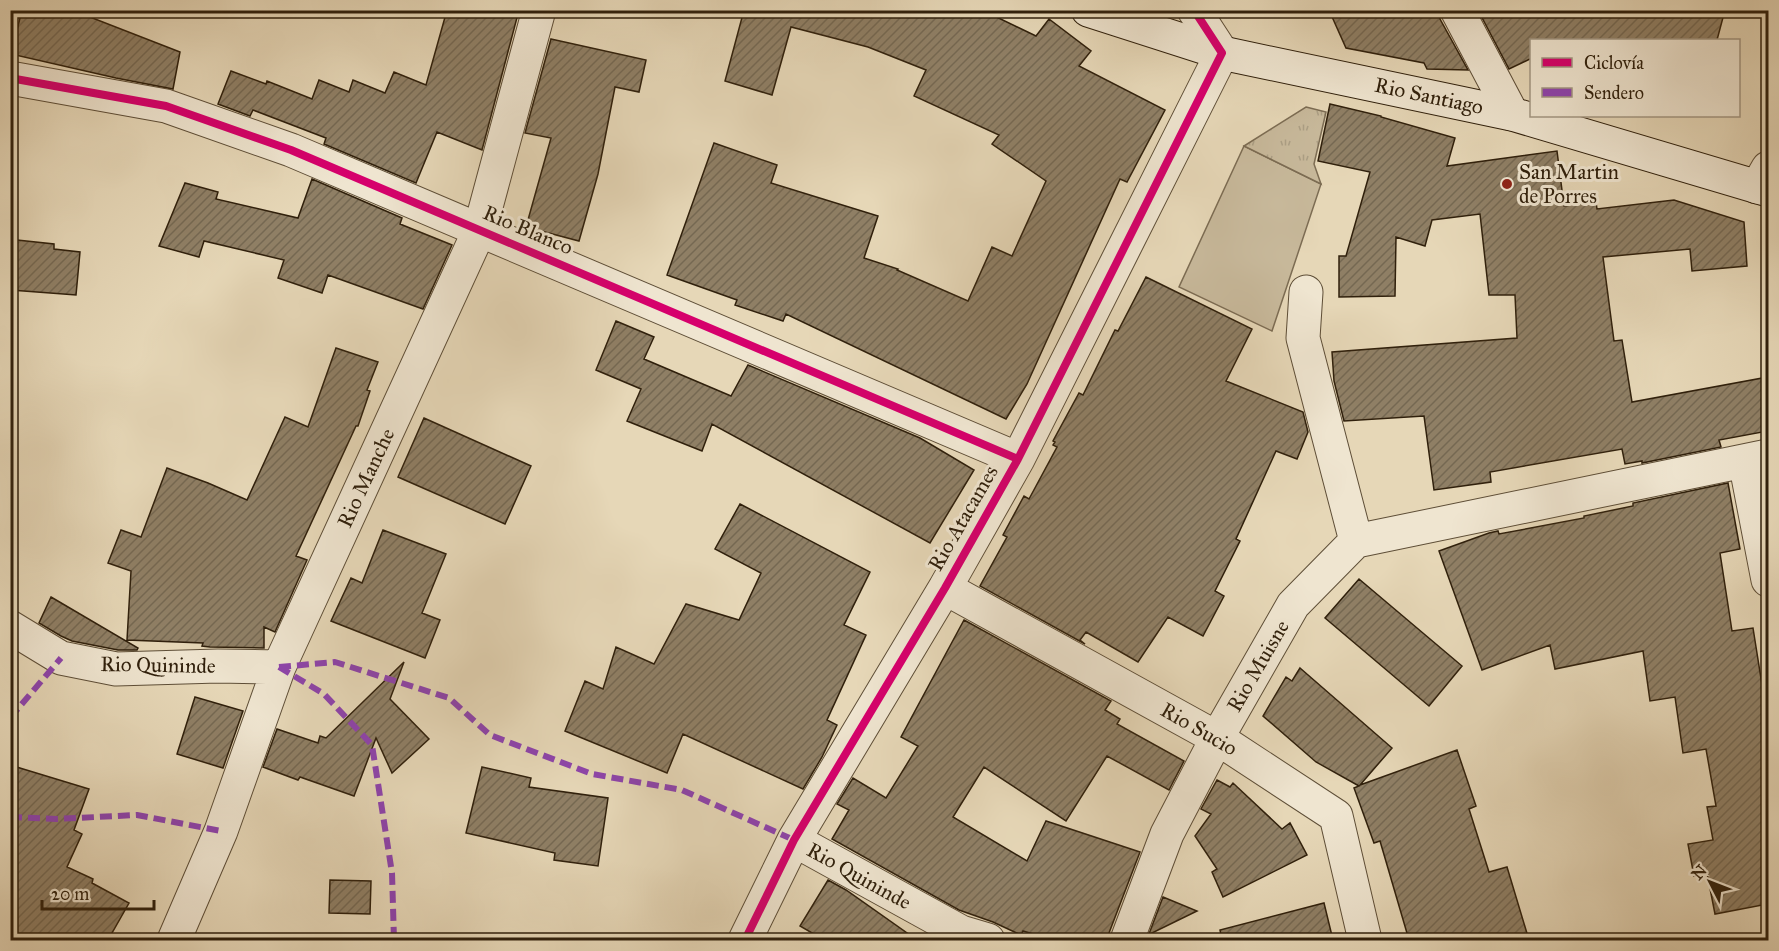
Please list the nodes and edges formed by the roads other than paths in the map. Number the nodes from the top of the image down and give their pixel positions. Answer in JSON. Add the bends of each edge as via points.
{"nodes":[{"id":1,"x":539,"y":10,"type":"edge"},
{"id":2,"x":1088,"y":10,"type":"edge"},
{"id":3,"x":1194,"y":10,"type":"edge"},
{"id":4,"x":1456,"y":10,"type":"edge"},
{"id":5,"x":1222,"y":52,"type":"junction"},
{"id":6,"x":10,"y":78,"type":"edge"},
{"id":7,"x":1512,"y":114,"type":"junction"},
{"id":8,"x":1765,"y":182,"type":"edge"},
{"id":9,"x":480,"y":229,"type":"junction"},
{"id":10,"x":1306,"y":292,"type":"dead end"},
{"id":11,"x":1757,"y":458,"type":"edge"},
{"id":12,"x":1018,"y":459,"type":"junction"},
{"id":13,"x":1356,"y":540,"type":"junction"},
{"id":14,"x":1768,"y":580,"type":"edge"},
{"id":15,"x":945,"y":588,"type":"junction"},
{"id":16,"x":10,"y":627,"type":"edge"},
{"id":17,"x":279,"y":667,"type":"junction"},
{"id":18,"x":1217,"y":738,"type":"junction"},
{"id":19,"x":794,"y":840,"type":"junction"},
{"id":20,"x":174,"y":940,"type":"edge"},
{"id":21,"x":745,"y":940,"type":"edge"},
{"id":22,"x":988,"y":940,"type":"edge"},
{"id":23,"x":1127,"y":940,"type":"edge"},
{"id":24,"x":1365,"y":940,"type":"edge"}],
"edges":[{"from":1,"to":9,"type":"street","name":"Rio Manche"},
{"from":2,"to":5,"type":"street","name":"Rio Santiago"},
{"from":3,"to":5,"type":"street"},
{"from":4,"to":7,"type":"street"},
{"from":5,"to":7,"type":"street","name":"Rio Santiago"},
{"from":5,"to":12,"type":"street","name":"Rio Atacames"},
{"from":6,"to":9,"type":"street","name":"Rio Blanco","via":[[166,106],[291,150]]},
{"from":7,"to":8,"type":"street","name":"Rio Santiago"},
{"from":9,"to":12,"type":"street","name":"Rio Blanco"},
{"from":9,"to":17,"type":"street","name":"Rio Manche"},
{"from":10,"to":13,"type":"street","via":[[1303,338]]},
{"from":11,"to":13,"type":"street"},
{"from":11,"to":14,"type":"street"},
{"from":12,"to":15,"type":"street","name":"Rio Atacames"},
{"from":13,"to":18,"type":"street","name":"Rio Muisne","via":[[1293,605]]},
{"from":15,"to":18,"type":"street","name":"Rio Sucio"},
{"from":15,"to":19,"type":"street","name":"Rio Atacames"},
{"from":16,"to":17,"type":"street","name":"Rio Quininde","via":[[61,658],[116,669]]},
{"from":17,"to":20,"type":"street","name":"Rio Manche","via":[[221,831]]},
{"from":18,"to":23,"type":"street","name":"Rio Muisne","via":[[1167,834]]},
{"from":18,"to":24,"type":"street","name":"Rio Sucio","via":[[1336,816]]},
{"from":19,"to":21,"type":"street","name":"Rio Atacames"},
{"from":19,"to":22,"type":"street","name":"Rio Quininde","via":[[961,932]]}]}
